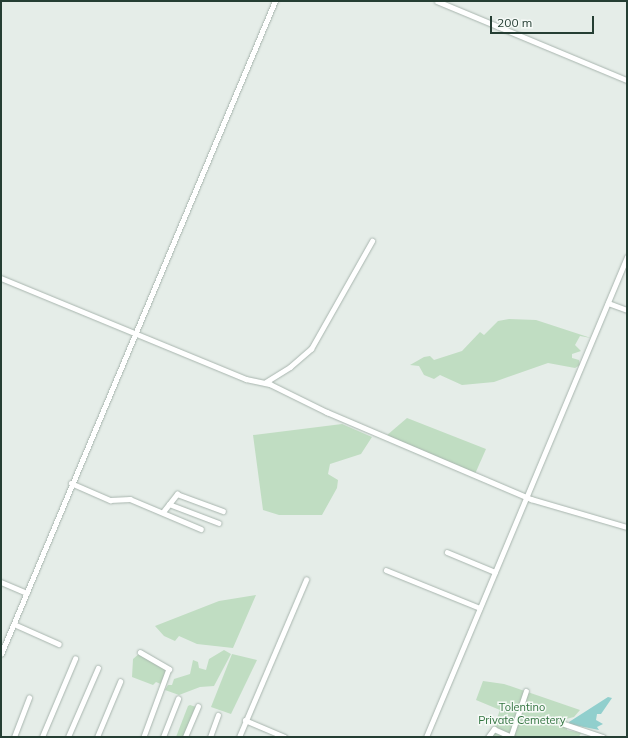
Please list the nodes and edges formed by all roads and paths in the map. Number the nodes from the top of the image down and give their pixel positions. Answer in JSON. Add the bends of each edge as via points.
{"nodes":[{"id":1,"x":275,"y":1,"type":"edge"},
{"id":2,"x":437,"y":1,"type":"edge"},
{"id":3,"x":627,"y":80,"type":"edge"},
{"id":4,"x":372,"y":241,"type":"dead end"},
{"id":5,"x":627,"y":257,"type":"edge"},
{"id":6,"x":1,"y":278,"type":"edge"},
{"id":7,"x":608,"y":303,"type":"junction"},
{"id":8,"x":627,"y":310,"type":"edge"},
{"id":9,"x":136,"y":333,"type":"junction"},
{"id":10,"x":266,"y":382,"type":"junction"},
{"id":11,"x":71,"y":483,"type":"junction"},
{"id":12,"x":526,"y":496,"type":"junction"},
{"id":13,"x":169,"y":504,"type":"junction"},
{"id":14,"x":223,"y":511,"type":"dead end"},
{"id":15,"x":163,"y":512,"type":"junction"},
{"id":16,"x":219,"y":523,"type":"dead end"},
{"id":17,"x":627,"y":527,"type":"edge"},
{"id":18,"x":201,"y":529,"type":"dead end"},
{"id":19,"x":447,"y":552,"type":"dead end"},
{"id":20,"x":386,"y":570,"type":"dead end"},
{"id":21,"x":495,"y":572,"type":"junction"},
{"id":22,"x":306,"y":580,"type":"dead end"},
{"id":23,"x":1,"y":582,"type":"edge"},
{"id":24,"x":27,"y":593,"type":"junction"},
{"id":25,"x":480,"y":608,"type":"junction"},
{"id":26,"x":14,"y":624,"type":"junction"},
{"id":27,"x":59,"y":644,"type":"dead end"},
{"id":28,"x":140,"y":652,"type":"dead end"},
{"id":29,"x":1,"y":654,"type":"edge"},
{"id":30,"x":75,"y":659,"type":"dead end"},
{"id":31,"x":98,"y":668,"type":"dead end"},
{"id":32,"x":120,"y":682,"type":"dead end"},
{"id":33,"x":526,"y":691,"type":"dead end"},
{"id":34,"x":29,"y":698,"type":"dead end"},
{"id":35,"x":178,"y":699,"type":"dead end"},
{"id":36,"x":198,"y":707,"type":"dead end"},
{"id":37,"x":218,"y":715,"type":"dead end"},
{"id":38,"x":245,"y":720,"type":"junction"},
{"id":39,"x":564,"y":724,"type":"dead end"},
{"id":40,"x":14,"y":737,"type":"edge"},
{"id":41,"x":42,"y":737,"type":"edge"},
{"id":42,"x":68,"y":737,"type":"edge"},
{"id":43,"x":97,"y":737,"type":"edge"},
{"id":44,"x":144,"y":737,"type":"edge"},
{"id":45,"x":163,"y":737,"type":"edge"},
{"id":46,"x":185,"y":737,"type":"edge"},
{"id":47,"x":210,"y":737,"type":"edge"},
{"id":48,"x":239,"y":737,"type":"edge"},
{"id":49,"x":285,"y":737,"type":"edge"},
{"id":50,"x":426,"y":737,"type":"edge"},
{"id":51,"x":488,"y":737,"type":"edge"},
{"id":52,"x":512,"y":737,"type":"edge"},
{"id":53,"x":603,"y":737,"type":"edge"}],
"edges":[{"from":1,"to":9,"type":"street"},
{"from":2,"to":3,"type":"street"},
{"from":4,"to":10,"type":"street","via":[[311,349],[290,368]]},
{"from":5,"to":7,"type":"street"},
{"from":6,"to":9,"type":"street"},
{"from":7,"to":8,"type":"street"},
{"from":7,"to":12,"type":"street"},
{"from":9,"to":10,"type":"street","via":[[246,379]]},
{"from":9,"to":11,"type":"street"},
{"from":10,"to":12,"type":"street","via":[[321,410]]},
{"from":11,"to":15,"type":"street","via":[[110,500],[130,499]]},
{"from":11,"to":24,"type":"street"},
{"from":12,"to":17,"type":"street"},
{"from":12,"to":21,"type":"street"},
{"from":13,"to":14,"type":"street","via":[[177,494]]},
{"from":13,"to":15,"type":"street"},
{"from":13,"to":16,"type":"street"},
{"from":15,"to":18,"type":"street"},
{"from":19,"to":21,"type":"street"},
{"from":20,"to":25,"type":"street"},
{"from":21,"to":25,"type":"street"},
{"from":22,"to":38,"type":"street"},
{"from":23,"to":24,"type":"street"},
{"from":24,"to":26,"type":"street"},
{"from":25,"to":50,"type":"street"},
{"from":26,"to":27,"type":"street"},
{"from":26,"to":29,"type":"street"},
{"from":28,"to":44,"type":"street","via":[[169,670]]},
{"from":30,"to":41,"type":"street"},
{"from":31,"to":42,"type":"street"},
{"from":32,"to":43,"type":"street"},
{"from":33,"to":52,"type":"street"},
{"from":34,"to":40,"type":"street"},
{"from":35,"to":45,"type":"street"},
{"from":36,"to":46,"type":"street"},
{"from":37,"to":47,"type":"street"},
{"from":38,"to":48,"type":"street"},
{"from":38,"to":49,"type":"street"},
{"from":39,"to":53,"type":"street"},
{"from":51,"to":52,"type":"street","via":[[494,729]]}]}
